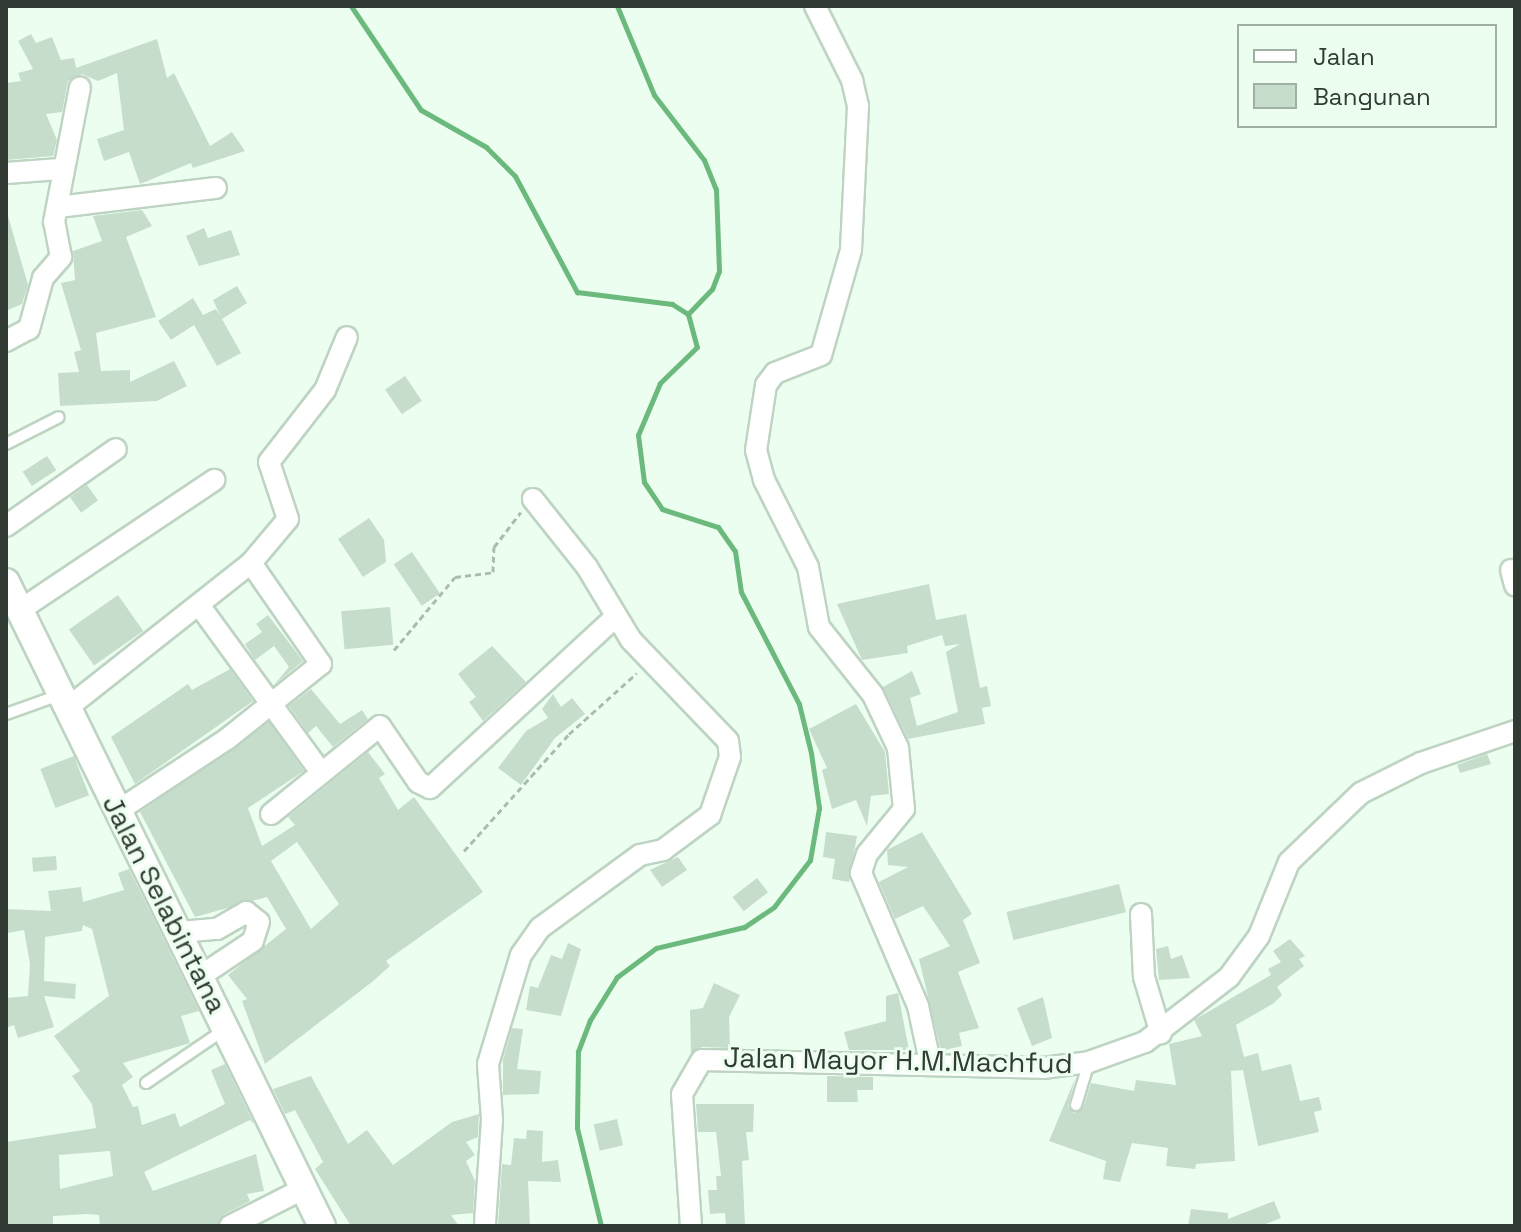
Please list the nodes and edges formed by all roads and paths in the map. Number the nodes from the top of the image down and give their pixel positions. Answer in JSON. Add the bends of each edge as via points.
{"nodes":[{"id":1,"x":815,"y":6,"type":"edge"},
{"id":2,"x":80,"y":87,"type":"dead end"},
{"id":3,"x":60,"y":169,"type":"junction"},
{"id":4,"x":6,"y":173,"type":"edge"},
{"id":5,"x":216,"y":188,"type":"dead end"},
{"id":6,"x":58,"y":207,"type":"junction"},
{"id":7,"x":347,"y":337,"type":"dead end"},
{"id":8,"x":6,"y":341,"type":"edge"},
{"id":9,"x":59,"y":417,"type":"dead end"},
{"id":10,"x":6,"y":444,"type":"edge"},
{"id":11,"x":116,"y":449,"type":"dead end"},
{"id":12,"x":214,"y":480,"type":"dead end"},
{"id":13,"x":533,"y":499,"type":"joint"},
{"id":14,"x":6,"y":526,"type":"edge"},
{"id":15,"x":251,"y":563,"type":"junction"},
{"id":16,"x":6,"y":582,"type":"edge"},
{"id":17,"x":199,"y":605,"type":"junction"},
{"id":18,"x":20,"y":610,"type":"junction"},
{"id":19,"x":614,"y":618,"type":"junction"},
{"id":20,"x":394,"y":650,"type":"dead end"},
{"id":21,"x":652,"y":660,"type":"junction"},
{"id":22,"x":63,"y":702,"type":"junction"},
{"id":23,"x":273,"y":706,"type":"junction"},
{"id":24,"x":6,"y":714,"type":"edge"},
{"id":25,"x":1515,"y":731,"type":"edge"},
{"id":26,"x":321,"y":772,"type":"junction"},
{"id":27,"x":118,"y":811,"type":"junction"},
{"id":28,"x":271,"y":814,"type":"dead end"},
{"id":29,"x":464,"y":851,"type":"dead end"},
{"id":30,"x":1141,"y":914,"type":"dead end"},
{"id":31,"x":180,"y":932,"type":"junction"},
{"id":32,"x":202,"y":975,"type":"junction"},
{"id":33,"x":227,"y":1028,"type":"junction"},
{"id":34,"x":1161,"y":1034,"type":"junction"},
{"id":35,"x":930,"y":1062,"type":"junction"},
{"id":36,"x":1089,"y":1062,"type":"junction"},
{"id":37,"x":146,"y":1083,"type":"dead end"},
{"id":38,"x":1076,"y":1105,"type":"dead end"},
{"id":39,"x":303,"y":1189,"type":"junction"},
{"id":40,"x":485,"y":1223,"type":"dead end"},
{"id":41,"x":230,"y":1226,"type":"edge"},
{"id":42,"x":322,"y":1226,"type":"edge"},
{"id":43,"x":691,"y":1226,"type":"edge"}],
"edges":[{"from":1,"to":35,"type":"street","via":[[852,80],[858,106],[851,250],[821,355],[775,373],[766,385],[756,450],[764,480],[808,567],[819,627],[873,695],[898,748],[904,809],[867,854],[861,873],[918,1006]]},
{"from":2,"to":3,"type":"street"},
{"from":3,"to":4,"type":"street"},
{"from":3,"to":6,"type":"street"},
{"from":5,"to":6,"type":"street"},
{"from":6,"to":8,"type":"street","via":[[53,225],[61,257],[43,278],[29,329]]},
{"from":7,"to":15,"type":"street","via":[[325,390],[269,462],[268,475],[288,519]]},
{"from":9,"to":10,"type":"lane"},
{"from":11,"to":14,"type":"street"},
{"from":12,"to":18,"type":"street"},
{"from":13,"to":19,"type":"street","via":[[587,567]]},
{"from":13,"to":20,"type":"path","via":[[494,547],[493,572],[455,577]]},
{"from":15,"to":17,"type":"street"},
{"from":15,"to":23,"type":"street","via":[[321,665]]},
{"from":16,"to":18,"type":"street","name":"Jalan Selabintana"},
{"from":17,"to":22,"type":"street"},
{"from":17,"to":23,"type":"street"},
{"from":18,"to":22,"type":"street","name":"Jalan Selabintana"},
{"from":19,"to":21,"type":"street"},
{"from":19,"to":26,"type":"street","via":[[430,788],[418,782],[380,726]]},
{"from":21,"to":29,"type":"path","via":[[569,734]]},
{"from":21,"to":40,"type":"street","via":[[728,741],[727,776],[710,815],[663,850],[640,855],[540,928],[521,955],[488,1064],[492,1119]]},
{"from":22,"to":24,"type":"lane"},
{"from":22,"to":27,"type":"street","name":"Jalan Selabintana"},
{"from":23,"to":26,"type":"street"},
{"from":23,"to":27,"type":"street"},
{"from":25,"to":34,"type":"street","name":"Jalan Mayor H.M.Machfud","via":[[1400,771],[1325,823],[1289,862],[1246,956],[1205,1000]]},
{"from":26,"to":28,"type":"street"},
{"from":27,"to":31,"type":"street","name":"Jalan Selabintana"},
{"from":30,"to":34,"type":"street","via":[[1144,977]]},
{"from":31,"to":32,"type":"street","name":"Jalan Selabintana"},
{"from":31,"to":32,"type":"street","via":[[217,929],[246,912],[259,922],[253,941]]},
{"from":32,"to":33,"type":"street","name":"Jalan Selabintana"},
{"from":33,"to":37,"type":"lane"},
{"from":33,"to":39,"type":"street","name":"Jalan Selabintana"},
{"from":34,"to":36,"type":"street","name":"Jalan Mayor H.M.Machfud"},
{"from":35,"to":36,"type":"street","name":"Jalan Mayor H.M.Machfud","via":[[1043,1068]]},
{"from":35,"to":43,"type":"street","name":"Jalan Mayor H.M.Machfud","via":[[702,1060],[686,1079],[681,1111]]},
{"from":36,"to":38,"type":"lane"},
{"from":39,"to":41,"type":"street"},
{"from":39,"to":42,"type":"street","name":"Jalan Selabintana"}]}
